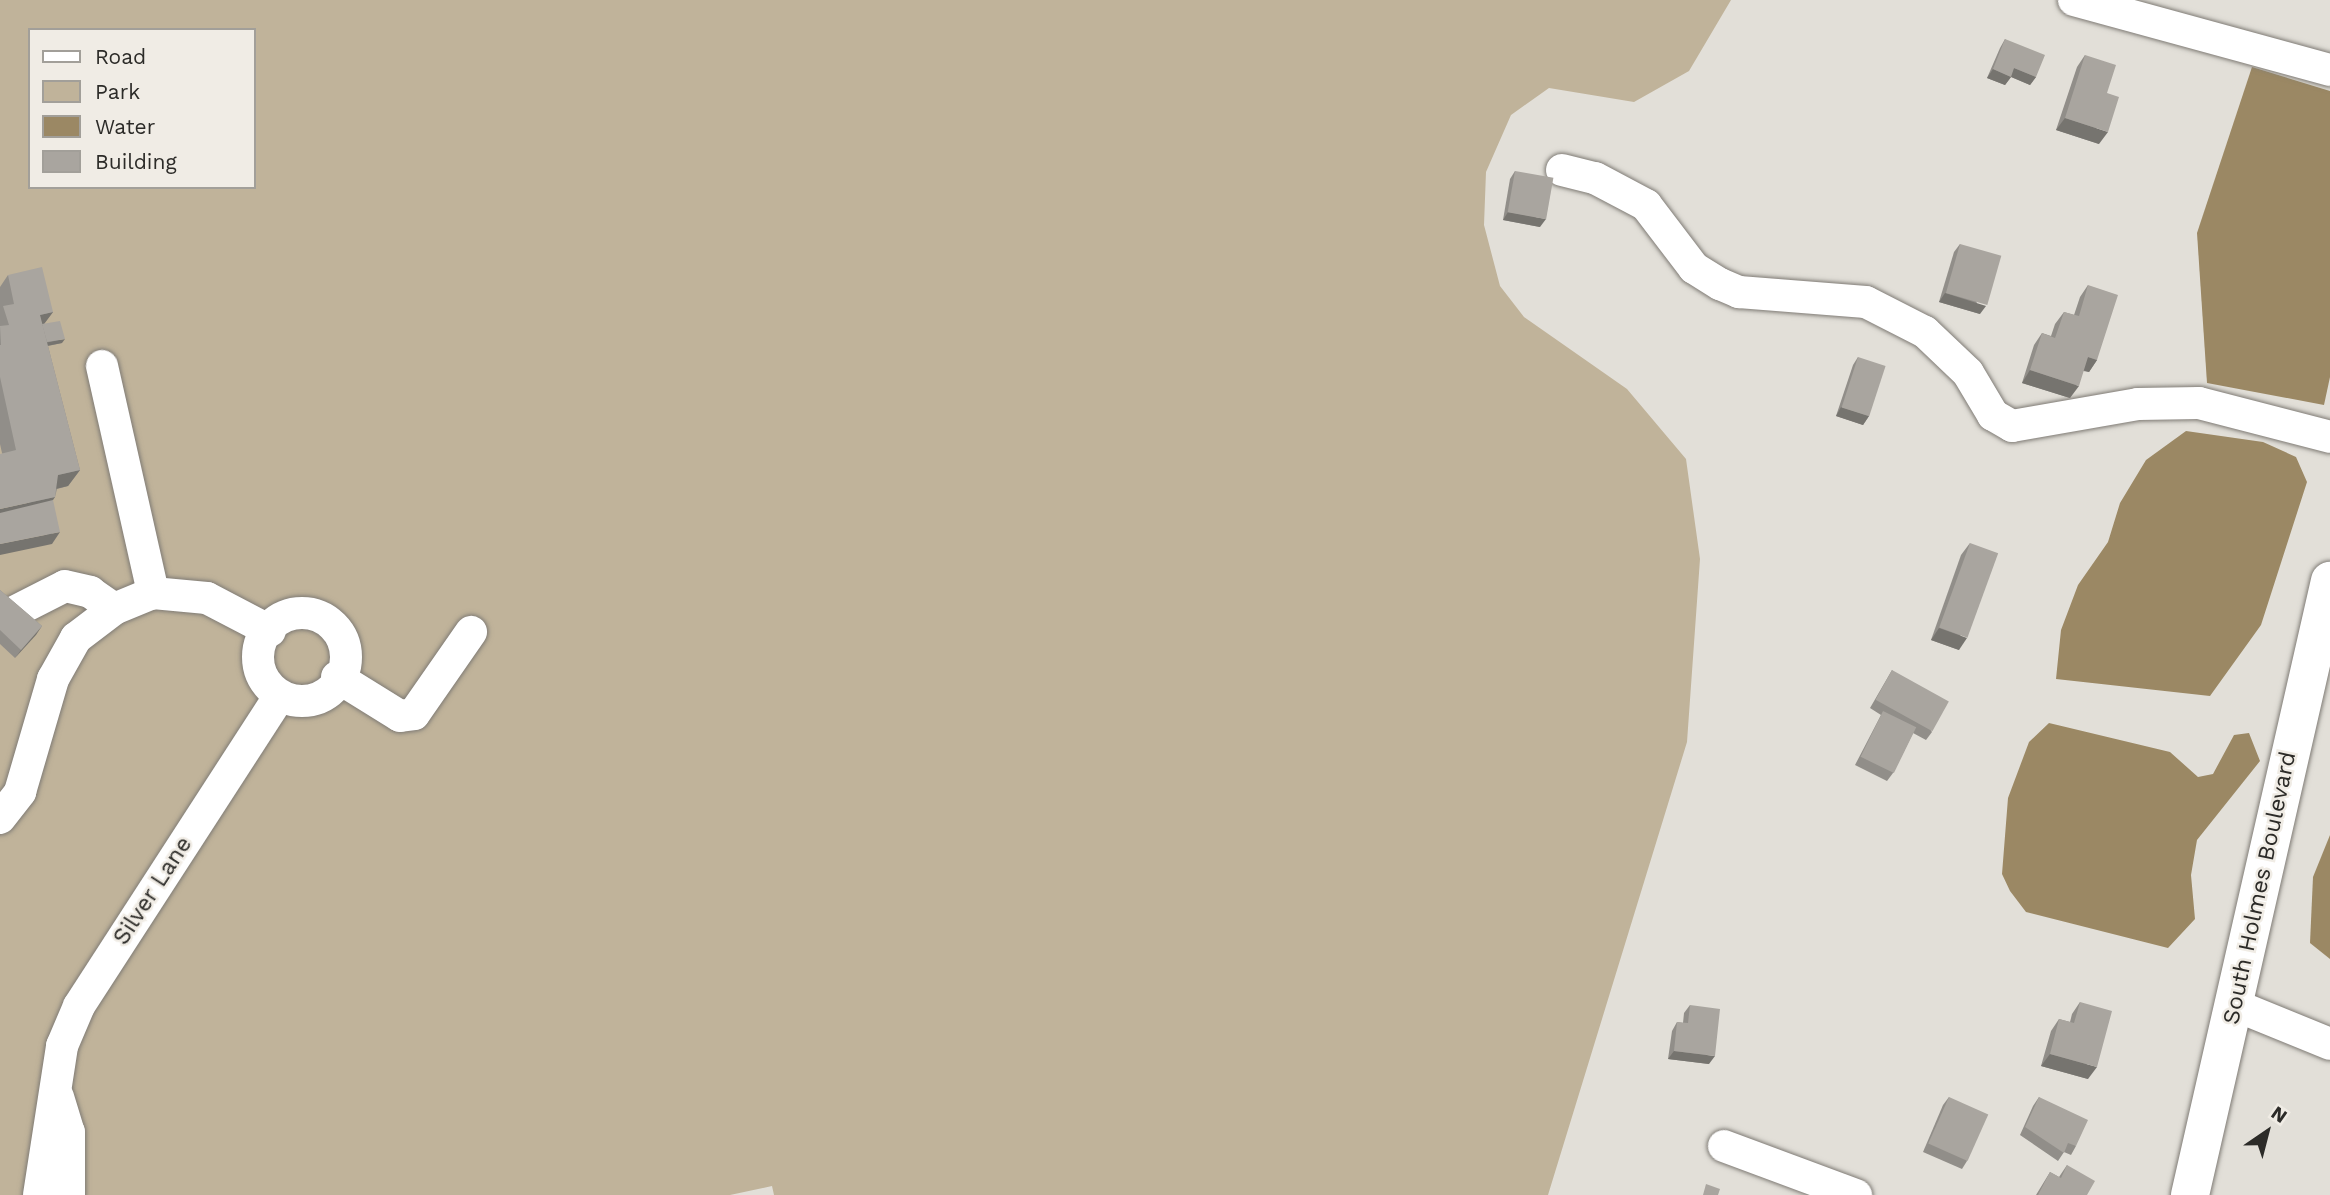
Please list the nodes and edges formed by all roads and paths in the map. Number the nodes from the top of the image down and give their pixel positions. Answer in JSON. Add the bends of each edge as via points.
{"nodes":[{"id":1,"x":2074,"y":0,"type":"edge"},
{"id":2,"x":2330,"y":70,"type":"edge"},
{"id":3,"x":1562,"y":170,"type":"dead end"},
{"id":4,"x":102,"y":366,"type":"dead end"},
{"id":5,"x":2330,"y":436,"type":"edge"},
{"id":6,"x":2330,"y":581,"type":"edge"},
{"id":7,"x":153,"y":593,"type":"junction"},
{"id":8,"x":114,"y":609,"type":"junction"},
{"id":9,"x":12,"y":614,"type":"edge"},
{"id":10,"x":270,"y":631,"type":"junction"},
{"id":11,"x":471,"y":632,"type":"dead end"},
{"id":12,"x":337,"y":677,"type":"junction"},
{"id":13,"x":279,"y":697,"type":"junction"},
{"id":14,"x":3,"y":809,"type":"edge"},
{"id":15,"x":2237,"y":1006,"type":"junction"},
{"id":16,"x":2330,"y":1044,"type":"edge"},
{"id":17,"x":58,"y":1097,"type":"junction"},
{"id":18,"x":1724,"y":1146,"type":"dead end"},
{"id":19,"x":39,"y":1195,"type":"edge"},
{"id":20,"x":69,"y":1195,"type":"edge"},
{"id":21,"x":1856,"y":1195,"type":"edge"},
{"id":22,"x":2190,"y":1195,"type":"edge"}],
"edges":[{"from":1,"to":2,"type":"street"},
{"from":3,"to":5,"type":"street","via":[[1595,178],[1646,205],[1686,260],[1720,284],[1739,292],[1867,302],[1925,332],[1968,373],[1993,415],[2012,426],[2138,404],[2199,403]]},
{"from":4,"to":7,"type":"street"},
{"from":6,"to":15,"type":"main road","name":"South Holmes Boulevard","via":[[2300,691]]},
{"from":7,"to":8,"type":"street"},
{"from":7,"to":10,"type":"street","via":[[207,598]]},
{"from":8,"to":9,"type":"street","via":[[90,592],[65,586]]},
{"from":8,"to":14,"type":"street","via":[[76,638],[53,679],[20,793]]},
{"from":10,"to":12,"type":"street","via":[[287,616],[308,611],[327,616],[341,631],[346,652]]},
{"from":10,"to":13,"type":"street","via":[[260,651],[259,672]]},
{"from":11,"to":12,"type":"street","via":[[414,715],[400,716]]},
{"from":12,"to":13,"type":"street","via":[[306,701]]},
{"from":13,"to":17,"type":"street","name":"Silver Lane","via":[[79,1006],[62,1046]]},
{"from":15,"to":16,"type":"street"},
{"from":15,"to":22,"type":"main road","name":"South Holmes Boulevard"},
{"from":17,"to":19,"type":"street","name":"Silver Lane","via":[[45,1126]]},
{"from":17,"to":20,"type":"street","name":"Silver Lane","via":[[69,1132]]},
{"from":18,"to":21,"type":"street"}]}
